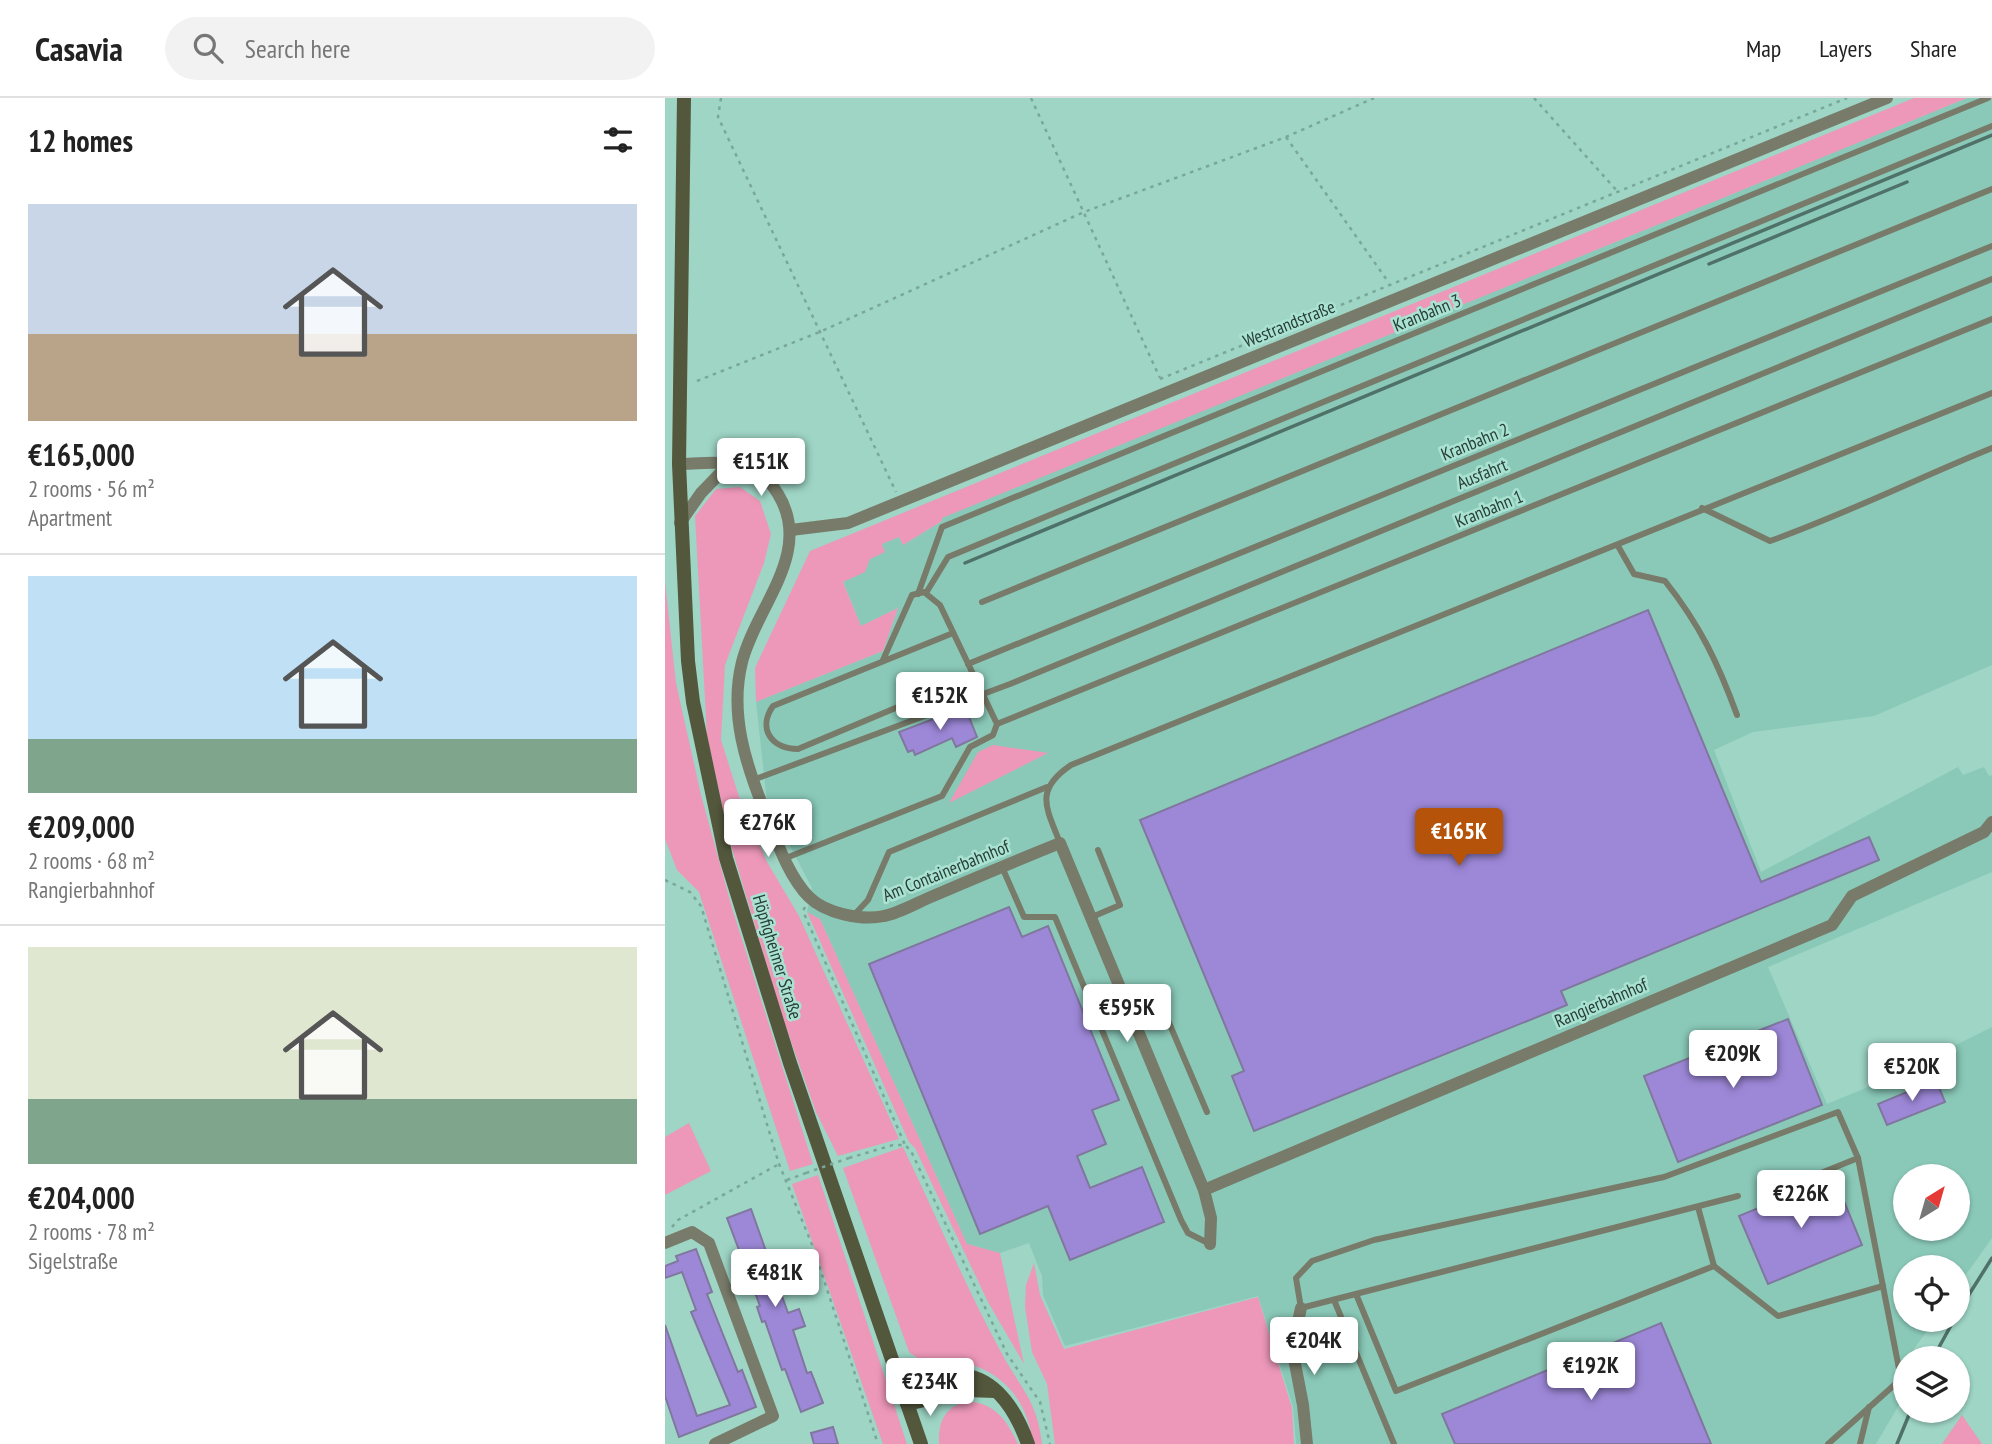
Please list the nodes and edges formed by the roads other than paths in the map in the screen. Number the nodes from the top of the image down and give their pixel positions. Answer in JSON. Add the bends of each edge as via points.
{"nodes":[{"id":1,"x":684,"y":98,"type":"edge"},
{"id":2,"x":1887,"y":98,"type":"edge"},
{"id":3,"x":1988,"y":98,"type":"edge"},
{"id":4,"x":1992,"y":126,"type":"edge"},
{"id":5,"x":1992,"y":189,"type":"edge"},
{"id":6,"x":1992,"y":246,"type":"edge"},
{"id":7,"x":1992,"y":279,"type":"edge"},
{"id":8,"x":1992,"y":319,"type":"edge"},
{"id":9,"x":1992,"y":393,"type":"edge"},
{"id":10,"x":1992,"y":448,"type":"edge"},
{"id":11,"x":731,"y":462,"type":"junction"},
{"id":12,"x":679,"y":464,"type":"junction"},
{"id":13,"x":1702,"y":508,"type":"junction"},
{"id":14,"x":680,"y":523,"type":"junction"},
{"id":15,"x":791,"y":530,"type":"junction"},
{"id":16,"x":1618,"y":546,"type":"junction"},
{"id":17,"x":926,"y":593,"type":"junction"},
{"id":18,"x":918,"y":594,"type":"junction"},
{"id":19,"x":982,"y":602,"type":"dead end"},
{"id":20,"x":953,"y":633,"type":"junction"},
{"id":21,"x":883,"y":660,"type":"junction"},
{"id":22,"x":968,"y":664,"type":"junction"},
{"id":23,"x":974,"y":675,"type":"junction"},
{"id":24,"x":982,"y":694,"type":"junction"},
{"id":25,"x":1737,"y":715,"type":"dead end"},
{"id":26,"x":997,"y":724,"type":"junction"},
{"id":27,"x":753,"y":780,"type":"junction"},
{"id":28,"x":1047,"y":787,"type":"junction"},
{"id":29,"x":1992,"y":822,"type":"edge"},
{"id":30,"x":1061,"y":843,"type":"junction"},
{"id":31,"x":1098,"y":850,"type":"dead end"},
{"id":32,"x":786,"y":858,"type":"junction"},
{"id":33,"x":1002,"y":867,"type":"junction"},
{"id":34,"x":853,"y":916,"type":"junction"},
{"id":35,"x":1092,"y":917,"type":"junction"},
{"id":36,"x":1137,"y":1026,"type":"junction"},
{"id":37,"x":1207,"y":1112,"type":"dead end"},
{"id":38,"x":1858,"y":1158,"type":"junction"},
{"id":39,"x":1821,"y":1172,"type":"dead end"},
{"id":40,"x":1204,"y":1190,"type":"junction"},
{"id":41,"x":1738,"y":1196,"type":"dead end"},
{"id":42,"x":1698,"y":1207,"type":"junction"},
{"id":43,"x":671,"y":1240,"type":"edge"},
{"id":44,"x":1210,"y":1244,"type":"joint"},
{"id":45,"x":1714,"y":1266,"type":"junction"},
{"id":46,"x":1883,"y":1286,"type":"junction"},
{"id":47,"x":1356,"y":1294,"type":"junction"},
{"id":48,"x":1334,"y":1300,"type":"junction"},
{"id":49,"x":1301,"y":1308,"type":"junction"},
{"id":50,"x":900,"y":1383,"type":"junction"},
{"id":51,"x":997,"y":1391,"type":"junction"},
{"id":52,"x":907,"y":1404,"type":"junction"},
{"id":53,"x":1870,"y":1407,"type":"junction"},
{"id":54,"x":715,"y":1444,"type":"edge"},
{"id":55,"x":921,"y":1444,"type":"edge"},
{"id":56,"x":1028,"y":1444,"type":"edge"},
{"id":57,"x":1307,"y":1444,"type":"edge"},
{"id":58,"x":1394,"y":1444,"type":"edge"},
{"id":59,"x":1828,"y":1444,"type":"edge"},
{"id":60,"x":1860,"y":1444,"type":"edge"}],
"edges":[{"from":1,"to":12,"type":"main road","name":"Höpfigheimer Straße"},
{"from":2,"to":15,"type":"street","name":"Westrandstraße","via":[[848,523]]},
{"from":3,"to":18,"type":"lane","name":"Kranbahn 3","via":[[942,527]]},
{"from":4,"to":17,"type":"lane","via":[[948,557]]},
{"from":5,"to":19,"type":"lane"},
{"from":6,"to":22,"type":"lane","name":"Kranbahn 2"},
{"from":7,"to":24,"type":"lane","name":"Ausfahrt"},
{"from":8,"to":26,"type":"lane","name":"Kranbahn 1"},
{"from":9,"to":13,"type":"lane"},
{"from":10,"to":13,"type":"lane","via":[[1832,519],[1770,541]]},
{"from":11,"to":12,"type":"street"},
{"from":11,"to":14,"type":"street"},
{"from":11,"to":15,"type":"street","via":[[751,468],[774,487]]},
{"from":12,"to":14,"type":"main road","name":"Höpfigheimer Straße"},
{"from":13,"to":16,"type":"lane"},
{"from":14,"to":50,"type":"main road","name":"Höpfigheimer Straße","via":[[691,688],[726,858],[790,1063]]},
{"from":15,"to":27,"type":"street","via":[[790,551],[742,661],[738,715]]},
{"from":16,"to":25,"type":"lane","via":[[1634,574],[1665,581],[1694,617],[1716,658]]},
{"from":16,"to":28,"type":"lane","via":[[1071,765]]},
{"from":17,"to":18,"type":"lane"},
{"from":17,"to":20,"type":"lane","via":[[940,605]]},
{"from":18,"to":21,"type":"lane","name":"Kranbahn 3","via":[[907,604]]},
{"from":20,"to":21,"type":"lane"},
{"from":20,"to":22,"type":"lane"},
{"from":21,"to":23,"type":"lane","via":[[773,706],[765,718],[773,743],[798,749]]},
{"from":22,"to":23,"type":"lane"},
{"from":23,"to":24,"type":"lane"},
{"from":24,"to":26,"type":"lane"},
{"from":24,"to":27,"type":"lane"},
{"from":26,"to":32,"type":"lane","name":"Kranbahn 1","via":[[993,735],[970,747],[942,796]]},
{"from":27,"to":32,"type":"street"},
{"from":28,"to":30,"type":"lane","via":[[1046,802]]},
{"from":28,"to":34,"type":"lane","via":[[889,852],[868,900]]},
{"from":29,"to":40,"type":"street","name":"Rangierbahnhof","via":[[1984,832],[1852,896],[1832,925]]},
{"from":30,"to":33,"type":"street","name":"Am Containerbahnhof"},
{"from":30,"to":35,"type":"street"},
{"from":31,"to":35,"type":"lane","via":[[1120,905]]},
{"from":32,"to":34,"type":"street","name":"Am Containerbahnhof","via":[[810,898]]},
{"from":33,"to":34,"type":"street","name":"Am Containerbahnhof","via":[[884,916]]},
{"from":33,"to":44,"type":"lane","via":[[1024,917],[1055,917],[1181,1220],[1188,1233]]},
{"from":35,"to":36,"type":"street"},
{"from":36,"to":37,"type":"lane","via":[[1164,1011]]},
{"from":36,"to":40,"type":"street"},
{"from":38,"to":39,"type":"lane"},
{"from":38,"to":46,"type":"lane"},
{"from":38,"to":49,"type":"lane","via":[[1838,1112],[1664,1177],[1374,1240],[1312,1261],[1296,1278]]},
{"from":40,"to":44,"type":"street","via":[[1211,1218]]},
{"from":41,"to":42,"type":"lane"},
{"from":42,"to":45,"type":"lane"},
{"from":42,"to":47,"type":"lane"},
{"from":43,"to":54,"type":"street","via":[[692,1232],[709,1243],[773,1416]]},
{"from":45,"to":46,"type":"lane","via":[[1778,1316]]},
{"from":45,"to":47,"type":"lane","via":[[1396,1391]]},
{"from":46,"to":53,"type":"lane","via":[[1901,1379]]},
{"from":47,"to":48,"type":"lane"},
{"from":48,"to":49,"type":"lane"},
{"from":48,"to":58,"type":"lane"},
{"from":49,"to":57,"type":"street","via":[[1291,1348]]},
{"from":50,"to":51,"type":"main road","via":[[959,1373],[985,1381]]},
{"from":50,"to":52,"type":"main road","name":"Höpfigheimer Straße"},
{"from":51,"to":52,"type":"main road","via":[[967,1390]]},
{"from":51,"to":56,"type":"main road","via":[[1018,1418]]},
{"from":52,"to":55,"type":"main road","name":"Höpfigheimer Straße"},
{"from":53,"to":59,"type":"lane"},
{"from":53,"to":60,"type":"lane"}]}
